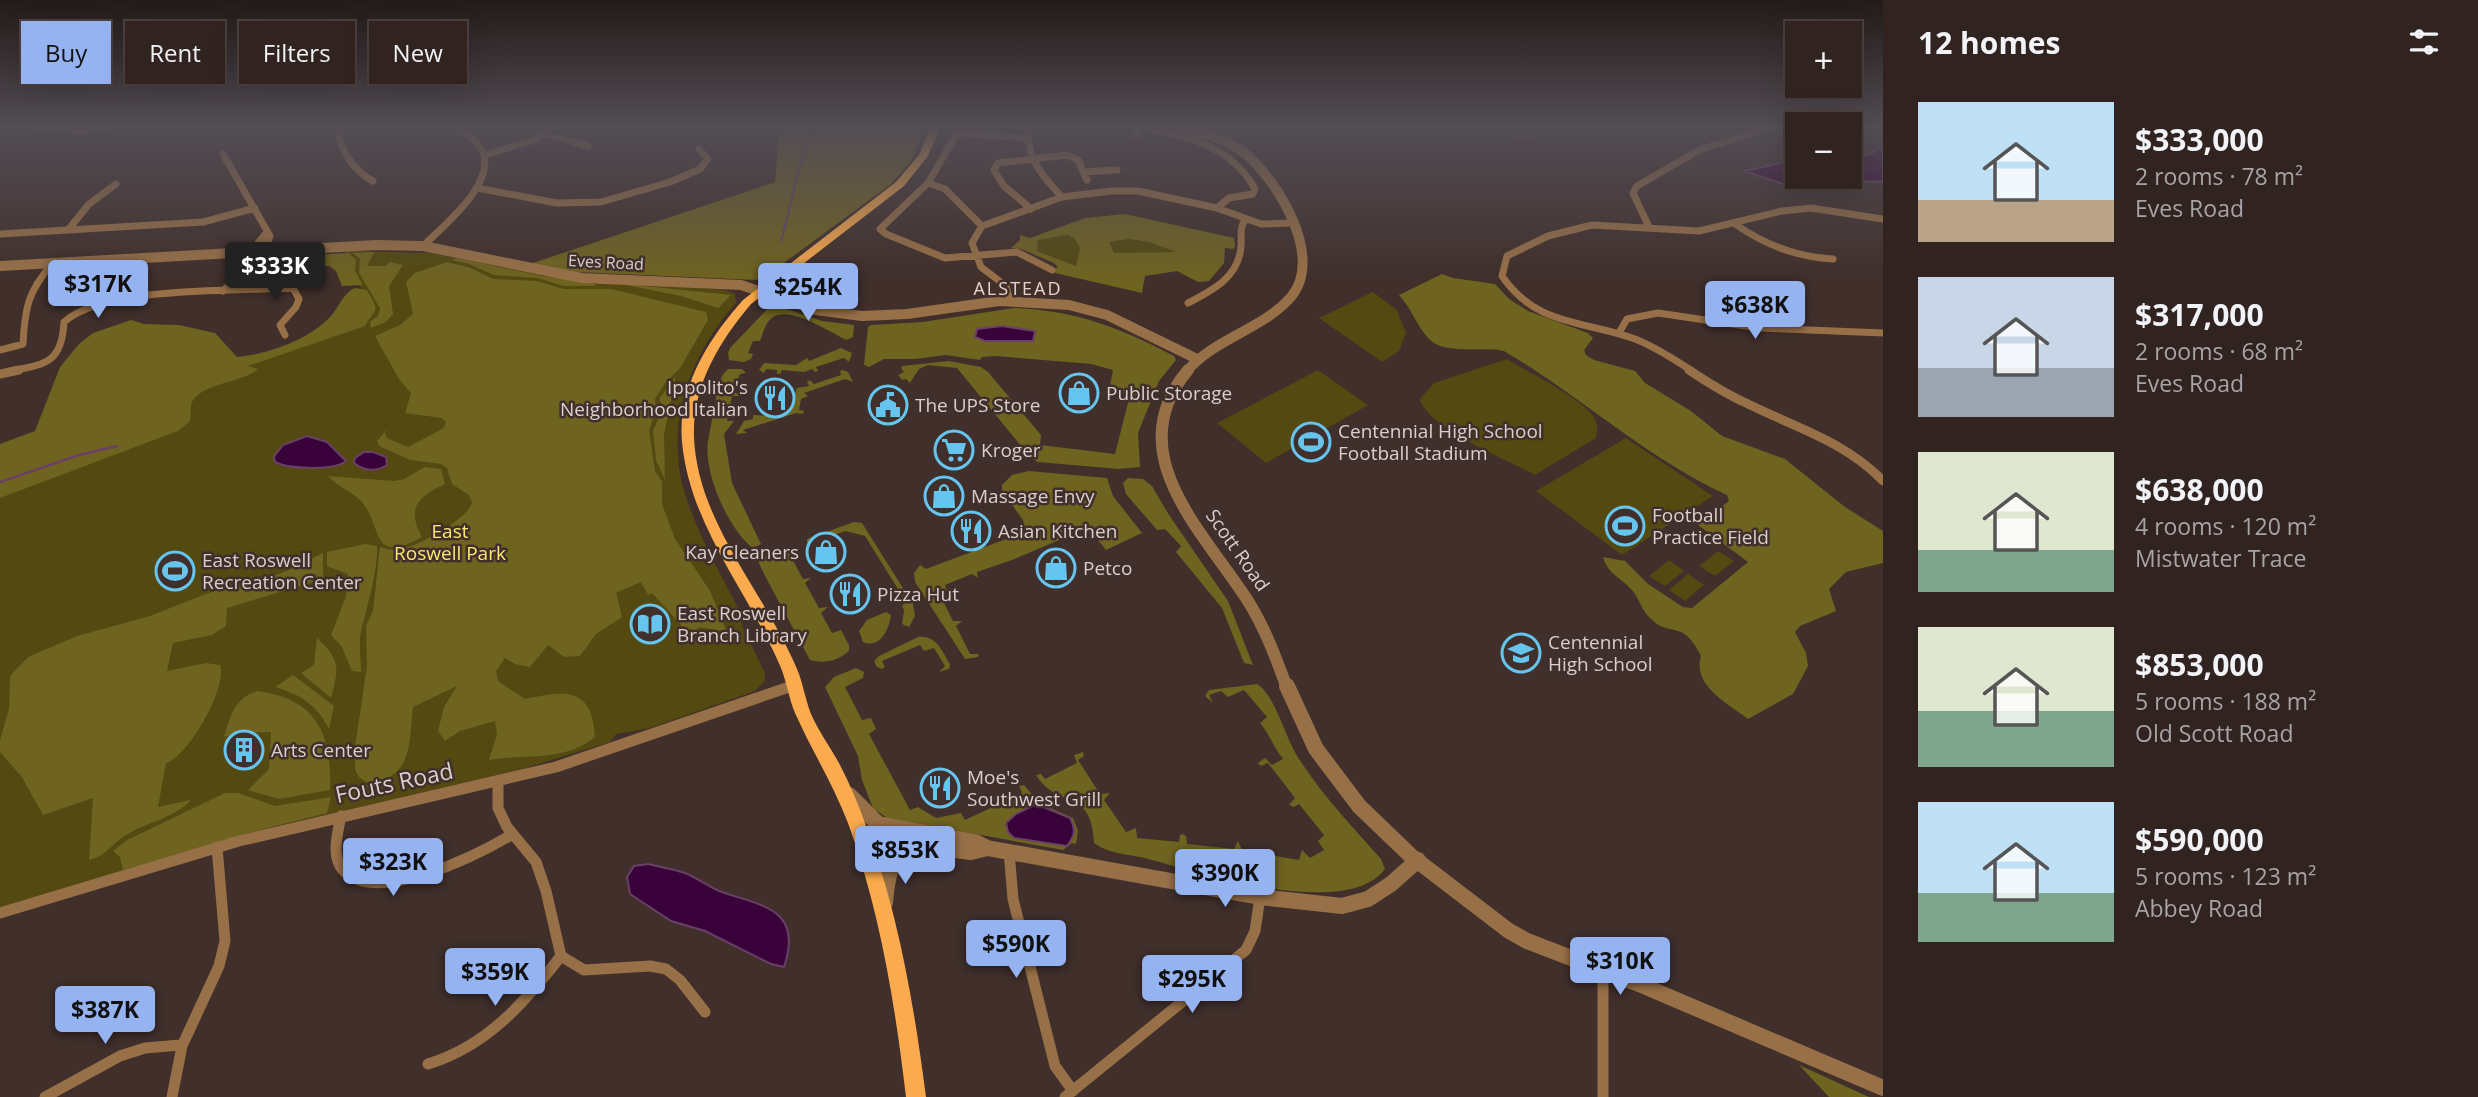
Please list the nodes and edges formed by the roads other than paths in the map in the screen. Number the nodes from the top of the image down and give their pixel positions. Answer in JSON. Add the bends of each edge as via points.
{"nodes":[{"id":1,"x":236,"y":177,"type":"edge"},
{"id":2,"x":365,"y":177,"type":"edge"},
{"id":3,"x":482,"y":177,"type":"edge"},
{"id":4,"x":676,"y":177,"type":"edge"},
{"id":5,"x":906,"y":177,"type":"edge"},
{"id":6,"x":931,"y":177,"type":"edge"},
{"id":7,"x":998,"y":177,"type":"edge"},
{"id":8,"x":1043,"y":177,"type":"edge"},
{"id":9,"x":1248,"y":177,"type":"edge"},
{"id":10,"x":1268,"y":177,"type":"edge"},
{"id":11,"x":1652,"y":177,"type":"edge"},
{"id":12,"x":373,"y":181,"type":"dead end"},
{"id":13,"x":928,"y":183,"type":"junction"},
{"id":14,"x":116,"y":184,"type":"dead end"},
{"id":15,"x":477,"y":188,"type":"junction"},
{"id":16,"x":1062,"y":197,"type":"junction"},
{"id":17,"x":255,"y":208,"type":"junction"},
{"id":18,"x":1217,"y":208,"type":"junction"},
{"id":19,"x":1031,"y":209,"type":"junction"},
{"id":20,"x":1883,"y":219,"type":"edge"},
{"id":21,"x":1245,"y":220,"type":"junction"},
{"id":22,"x":1293,"y":223,"type":"junction"},
{"id":23,"x":1735,"y":224,"type":"junction"},
{"id":24,"x":982,"y":226,"type":"junction"},
{"id":25,"x":1649,"y":227,"type":"junction"},
{"id":26,"x":68,"y":230,"type":"junction"},
{"id":27,"x":0,"y":234,"type":"edge"},
{"id":28,"x":424,"y":246,"type":"junction"},
{"id":29,"x":258,"y":251,"type":"junction"},
{"id":30,"x":976,"y":257,"type":"junction"},
{"id":31,"x":1833,"y":259,"type":"dead end"},
{"id":32,"x":53,"y":263,"type":"junction"},
{"id":33,"x":0,"y":266,"type":"edge"},
{"id":34,"x":1052,"y":270,"type":"dead end"},
{"id":35,"x":223,"y":291,"type":"junction"},
{"id":36,"x":763,"y":291,"type":"junction"},
{"id":37,"x":1010,"y":301,"type":"junction"},
{"id":38,"x":1188,"y":303,"type":"dead end"},
{"id":39,"x":1619,"y":333,"type":"junction"},
{"id":40,"x":1883,"y":333,"type":"edge"},
{"id":41,"x":285,"y":335,"type":"dead end"},
{"id":42,"x":0,"y":350,"type":"edge"},
{"id":43,"x":1197,"y":359,"type":"junction"},
{"id":44,"x":0,"y":374,"type":"edge"},
{"id":45,"x":1879,"y":471,"type":"edge"},
{"id":46,"x":1883,"y":481,"type":"edge"},
{"id":47,"x":795,"y":685,"type":"junction"},
{"id":48,"x":498,"y":781,"type":"junction"},
{"id":49,"x":844,"y":790,"type":"junction"},
{"id":50,"x":341,"y":816,"type":"junction"},
{"id":51,"x":513,"y":834,"type":"junction"},
{"id":52,"x":863,"y":845,"type":"junction"},
{"id":53,"x":916,"y":846,"type":"junction"},
{"id":54,"x":217,"y":847,"type":"junction"},
{"id":55,"x":987,"y":848,"type":"junction"},
{"id":56,"x":1009,"y":851,"type":"junction"},
{"id":57,"x":1418,"y":860,"type":"junction"},
{"id":58,"x":1260,"y":897,"type":"junction"},
{"id":59,"x":0,"y":913,"type":"edge"},
{"id":60,"x":883,"y":917,"type":"junction"},
{"id":61,"x":561,"y":956,"type":"junction"},
{"id":62,"x":1603,"y":970,"type":"junction"},
{"id":63,"x":705,"y":1012,"type":"dead end"},
{"id":64,"x":180,"y":1045,"type":"junction"},
{"id":65,"x":428,"y":1064,"type":"dead end"},
{"id":66,"x":1883,"y":1088,"type":"edge"},
{"id":67,"x":1069,"y":1094,"type":"edge"},
{"id":68,"x":46,"y":1097,"type":"edge"},
{"id":69,"x":172,"y":1097,"type":"edge"},
{"id":70,"x":916,"y":1097,"type":"edge"},
{"id":71,"x":1603,"y":1097,"type":"edge"}],
"edges":[{"from":1,"to":17,"type":"street"},
{"from":2,"to":12,"type":"street"},
{"from":3,"to":15,"type":"street"},
{"from":4,"to":15,"type":"street","via":[[601,203],[569,204]]},
{"from":5,"to":36,"type":"main road"},
{"from":6,"to":13,"type":"street"},
{"from":7,"to":19,"type":"street"},
{"from":8,"to":16,"type":"street"},
{"from":9,"to":18,"type":"street","via":[[1253,194],[1230,197]]},
{"from":10,"to":22,"type":"street","name":"Scott Road"},
{"from":11,"to":25,"type":"street","via":[[1633,193]]},
{"from":13,"to":24,"type":"street","via":[[945,189]]},
{"from":13,"to":30,"type":"street","via":[[880,229],[940,257]]},
{"from":14,"to":26,"type":"street","via":[[89,204]]},
{"from":15,"to":28,"type":"street"},
{"from":16,"to":18,"type":"street","via":[[1138,191]]},
{"from":16,"to":19,"type":"street"},
{"from":17,"to":26,"type":"street","via":[[203,222]]},
{"from":17,"to":29,"type":"street","via":[[270,236]]},
{"from":18,"to":21,"type":"street"},
{"from":19,"to":24,"type":"street"},
{"from":20,"to":23,"type":"street","via":[[1806,207]]},
{"from":21,"to":22,"type":"street"},
{"from":21,"to":38,"type":"street","via":[[1240,226],[1243,248],[1231,275]]},
{"from":22,"to":43,"type":"street","name":"Scott Road","via":[[1303,254],[1304,271],[1298,287],[1284,304]]},
{"from":23,"to":25,"type":"street","via":[[1699,231]]},
{"from":23,"to":31,"type":"street","via":[[1800,256]]},
{"from":24,"to":30,"type":"street","via":[[972,243]]},
{"from":25,"to":39,"type":"street","via":[[1579,227],[1515,251],[1502,267],[1509,290],[1534,310],[1571,324]]},
{"from":26,"to":27,"type":"street"},
{"from":28,"to":29,"type":"street","name":"Eves Road"},
{"from":28,"to":36,"type":"street","name":"Eves Road","via":[[562,275],[723,283]]},
{"from":29,"to":32,"type":"street","name":"Eves Road"},
{"from":29,"to":35,"type":"street"},
{"from":30,"to":34,"type":"street","via":[[1017,252]]},
{"from":30,"to":37,"type":"street","via":[[981,267],[1006,286]]},
{"from":32,"to":33,"type":"street","name":"Eves Road"},
{"from":32,"to":42,"type":"street","via":[[28,294],[23,344]]},
{"from":35,"to":41,"type":"street","via":[[293,288],[299,299],[280,324]]},
{"from":35,"to":44,"type":"street","via":[[104,302],[65,319],[63,344],[51,357]]},
{"from":36,"to":37,"type":"street","name":"Eves Road","via":[[816,310],[862,316]]},
{"from":36,"to":47,"type":"main road","via":[[731,320],[708,356],[693,396],[688,440],[706,509]]},
{"from":37,"to":43,"type":"street","name":"Eves Road","via":[[1069,305],[1107,315]]},
{"from":39,"to":40,"type":"street","via":[[1627,318],[1649,313],[1759,328]]},
{"from":39,"to":45,"type":"street","via":[[1651,346],[1732,397]]},
{"from":43,"to":57,"type":"street","name":"Scott Road","via":[[1174,387],[1163,418],[1161,447],[1176,497],[1259,621],[1317,749],[1343,788]]},
{"from":45,"to":46,"type":"street"},
{"from":47,"to":48,"type":"street","name":"Fouts Road","via":[[568,763]]},
{"from":47,"to":49,"type":"main road","via":[[798,700]]},
{"from":48,"to":50,"type":"street","name":"Fouts Road"},
{"from":48,"to":51,"type":"street","via":[[498,808]]},
{"from":49,"to":52,"type":"main road"},
{"from":49,"to":55,"type":"street","via":[[878,824]]},
{"from":50,"to":51,"type":"street","via":[[337,850],[341,868],[351,878],[369,884],[466,860]]},
{"from":50,"to":54,"type":"street","name":"Fouts Road"},
{"from":51,"to":61,"type":"street","via":[[536,862]]},
{"from":52,"to":53,"type":"street"},
{"from":52,"to":60,"type":"main road"},
{"from":53,"to":55,"type":"street","via":[[971,852]]},
{"from":53,"to":60,"type":"street","via":[[898,854],[889,867]]},
{"from":54,"to":59,"type":"street","name":"Fouts Road"},
{"from":54,"to":64,"type":"street","via":[[215,867],[226,915],[226,938],[217,970]]},
{"from":55,"to":56,"type":"street"},
{"from":56,"to":58,"type":"street"},
{"from":56,"to":67,"type":"street","via":[[1013,899],[1055,1066]]},
{"from":57,"to":58,"type":"street","via":[[1368,899],[1342,906]]},
{"from":57,"to":62,"type":"street","name":"Scott Road","via":[[1523,939]]},
{"from":58,"to":67,"type":"street","via":[[1247,950]]},
{"from":60,"to":70,"type":"main road","via":[[902,1000]]},
{"from":61,"to":63,"type":"street","via":[[584,970],[666,969]]},
{"from":61,"to":65,"type":"street","via":[[505,1021],[483,1039],[447,1060]]},
{"from":62,"to":66,"type":"street"},
{"from":62,"to":71,"type":"street"},
{"from":64,"to":68,"type":"street","via":[[120,1056]]},
{"from":64,"to":69,"type":"street"}]}
